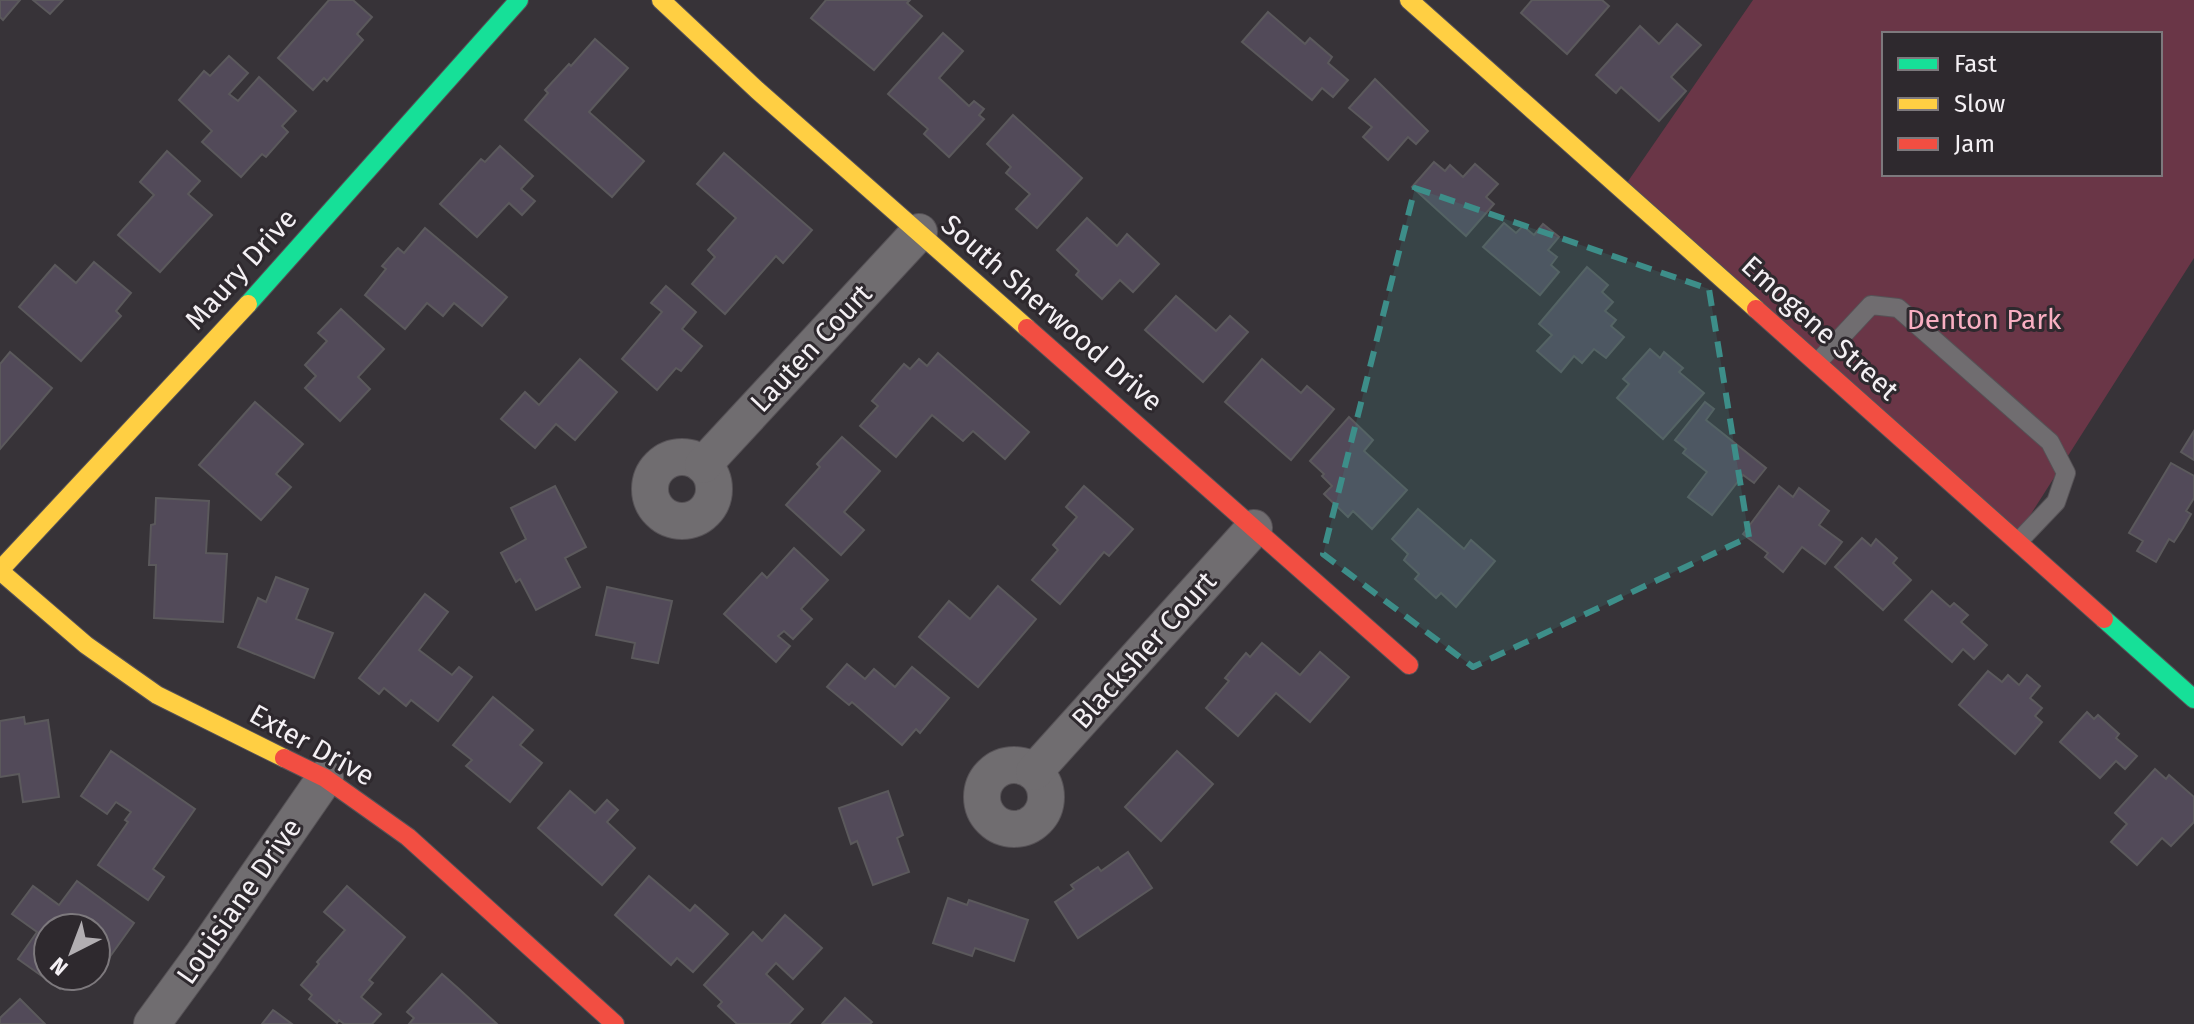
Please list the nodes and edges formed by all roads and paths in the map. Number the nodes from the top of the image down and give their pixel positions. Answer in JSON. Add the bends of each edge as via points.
{"nodes":[{"id":1,"x":519,"y":0,"type":"edge"},
{"id":2,"x":661,"y":0,"type":"edge"},
{"id":3,"x":1430,"y":7,"type":"edge"},
{"id":4,"x":919,"y":232,"type":"junction"},
{"id":5,"x":1817,"y":363,"type":"junction"},
{"id":6,"x":703,"y":465,"type":"dead end"},
{"id":7,"x":1254,"y":528,"type":"junction"},
{"id":8,"x":2018,"y":542,"type":"junction"},
{"id":9,"x":0,"y":571,"type":"edge"},
{"id":10,"x":1409,"y":665,"type":"dead end"},
{"id":11,"x":2192,"y":693,"type":"edge"},
{"id":12,"x":1034,"y":772,"type":"dead end"},
{"id":13,"x":325,"y":778,"type":"junction"},
{"id":14,"x":152,"y":1024,"type":"edge"},
{"id":15,"x":615,"y":1024,"type":"edge"}],
"edges":[{"from":1,"to":9,"type":"street","name":"Maury Drive","via":[[210,347]]},
{"from":2,"to":4,"type":"street","name":"South Sherwood Drive"},
{"from":3,"to":5,"type":"street","name":"Emogene Street"},
{"from":4,"to":6,"type":"street","name":"Lauten Court"},
{"from":4,"to":7,"type":"street","name":"South Sherwood Drive"},
{"from":5,"to":8,"type":"street","name":"Emogene Street"},
{"from":5,"to":8,"type":"lane","via":[[1871,305],[1898,308],[2050,442],[2066,473],[2056,502]]},
{"from":7,"to":10,"type":"street","name":"South Sherwood Drive"},
{"from":7,"to":12,"type":"street","name":"Blacksher Court"},
{"from":8,"to":11,"type":"street","name":"Emogene Street"},
{"from":9,"to":13,"type":"street","name":"Exter Drive","via":[[86,645],[157,695]]},
{"from":13,"to":14,"type":"street","name":"Louisiane Drive"},
{"from":13,"to":15,"type":"street","name":"Exter Drive","via":[[408,837]]}]}
